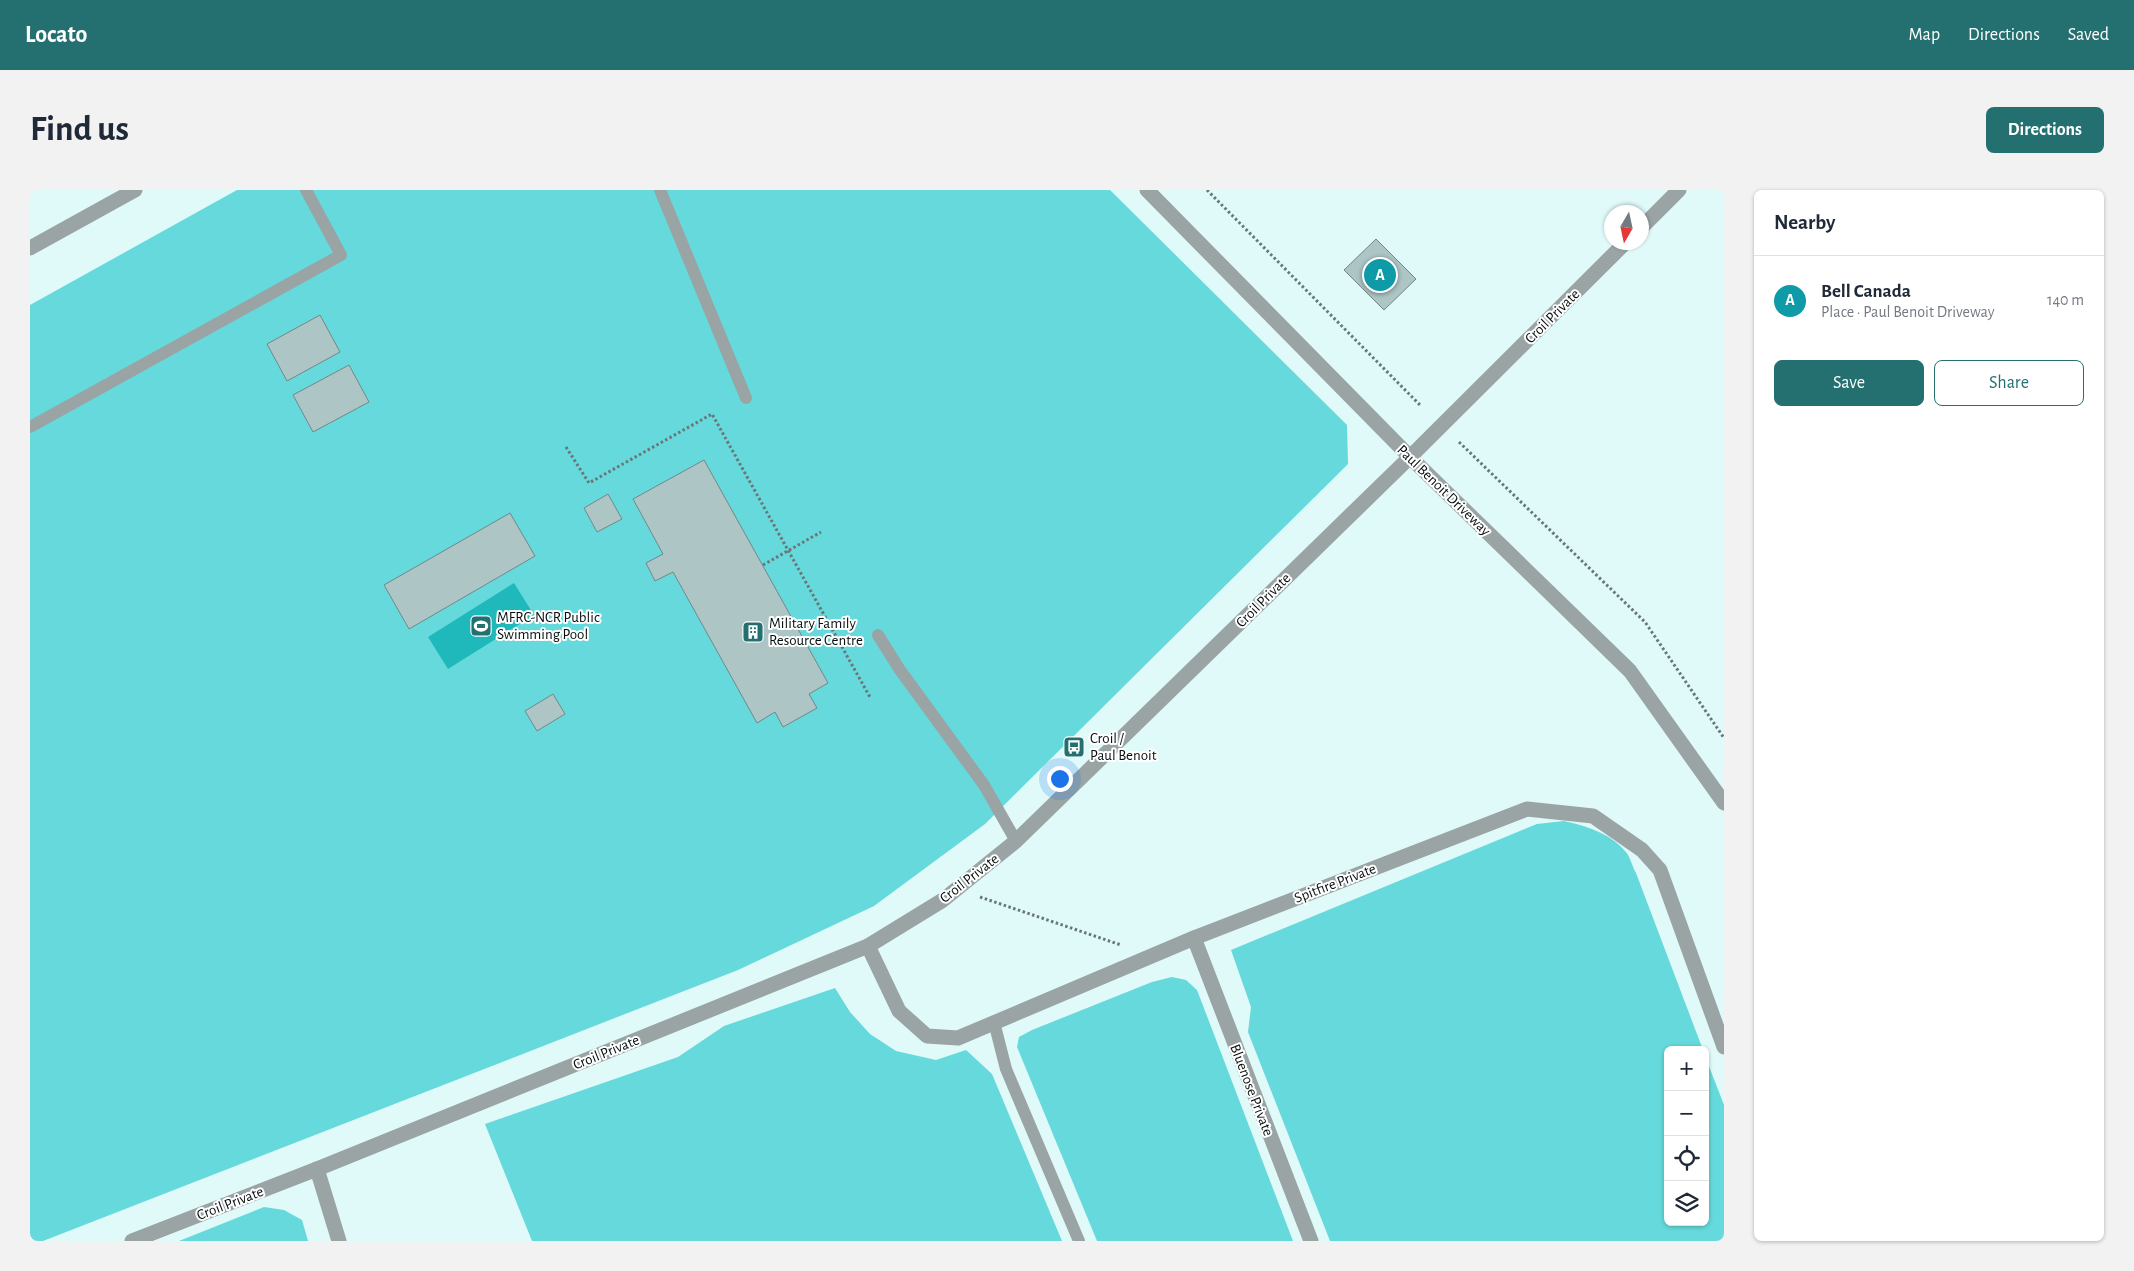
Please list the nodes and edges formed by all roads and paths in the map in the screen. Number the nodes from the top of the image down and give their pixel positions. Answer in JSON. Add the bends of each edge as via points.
{"nodes":[{"id":1,"x":135,"y":190,"type":"edge"},
{"id":2,"x":306,"y":190,"type":"edge"},
{"id":3,"x":660,"y":190,"type":"edge"},
{"id":4,"x":1147,"y":190,"type":"edge"},
{"id":5,"x":1207,"y":190,"type":"edge"},
{"id":6,"x":1679,"y":190,"type":"edge"},
{"id":7,"x":1649,"y":220,"type":"edge"},
{"id":8,"x":30,"y":248,"type":"edge"},
{"id":9,"x":1618,"y":250,"type":"edge"},
{"id":10,"x":746,"y":398,"type":"dead end"},
{"id":11,"x":1420,"y":404,"type":"dead end"},
{"id":12,"x":30,"y":428,"type":"edge"},
{"id":13,"x":1459,"y":442,"type":"dead end"},
{"id":14,"x":566,"y":447,"type":"dead end"},
{"id":15,"x":1410,"y":457,"type":"junction"},
{"id":16,"x":821,"y":532,"type":"dead end"},
{"id":17,"x":788,"y":551,"type":"junction"},
{"id":18,"x":763,"y":565,"type":"dead end"},
{"id":19,"x":878,"y":635,"type":"dead end"},
{"id":20,"x":871,"y":699,"type":"dead end"},
{"id":21,"x":1724,"y":738,"type":"edge"},
{"id":22,"x":1724,"y":803,"type":"edge"},
{"id":23,"x":1016,"y":841,"type":"junction"},
{"id":24,"x":957,"y":889,"type":"junction"},
{"id":25,"x":1194,"y":938,"type":"junction"},
{"id":26,"x":868,"y":946,"type":"junction"},
{"id":27,"x":1152,"y":956,"type":"junction"},
{"id":28,"x":994,"y":1022,"type":"junction"},
{"id":29,"x":1724,"y":1047,"type":"edge"},
{"id":30,"x":317,"y":1169,"type":"junction"},
{"id":31,"x":132,"y":1241,"type":"edge"},
{"id":32,"x":339,"y":1241,"type":"edge"},
{"id":33,"x":1079,"y":1241,"type":"edge"},
{"id":34,"x":1311,"y":1241,"type":"edge"}],
"edges":[{"from":1,"to":8,"type":"street"},
{"from":2,"to":12,"type":"lane","via":[[340,255]]},
{"from":3,"to":10,"type":"lane"},
{"from":4,"to":15,"type":"street","name":"Paul Benoit Driveway"},
{"from":5,"to":11,"type":"path"},
{"from":6,"to":7,"type":"street"},
{"from":9,"to":15,"type":"street","name":"Croil Private"},
{"from":13,"to":21,"type":"path","via":[[1645,622]]},
{"from":14,"to":17,"type":"path","via":[[588,483],[712,414]]},
{"from":15,"to":22,"type":"street","name":"Paul Benoit Driveway","via":[[1630,671]]},
{"from":15,"to":23,"type":"street","name":"Croil Private"},
{"from":16,"to":17,"type":"path"},
{"from":17,"to":18,"type":"path"},
{"from":17,"to":20,"type":"path"},
{"from":19,"to":23,"type":"lane","via":[[984,785]]},
{"from":23,"to":24,"type":"street","name":"Croil Private"},
{"from":24,"to":26,"type":"street","name":"Croil Private"},
{"from":24,"to":27,"type":"path"},
{"from":25,"to":27,"type":"street","name":"Spitfire Private"},
{"from":25,"to":29,"type":"street","name":"Spitfire Private","via":[[1527,809],[1593,816],[1642,850],[1660,870]]},
{"from":25,"to":34,"type":"street","name":"Bluenose Private"},
{"from":26,"to":28,"type":"street","name":"Spitfire Private","via":[[899,1010],[927,1036],[958,1038]]},
{"from":26,"to":30,"type":"street","name":"Croil Private"},
{"from":27,"to":28,"type":"street","name":"Spitfire Private"},
{"from":28,"to":33,"type":"lane","via":[[1006,1069]]},
{"from":30,"to":31,"type":"street","name":"Croil Private"},
{"from":30,"to":32,"type":"street"}]}
